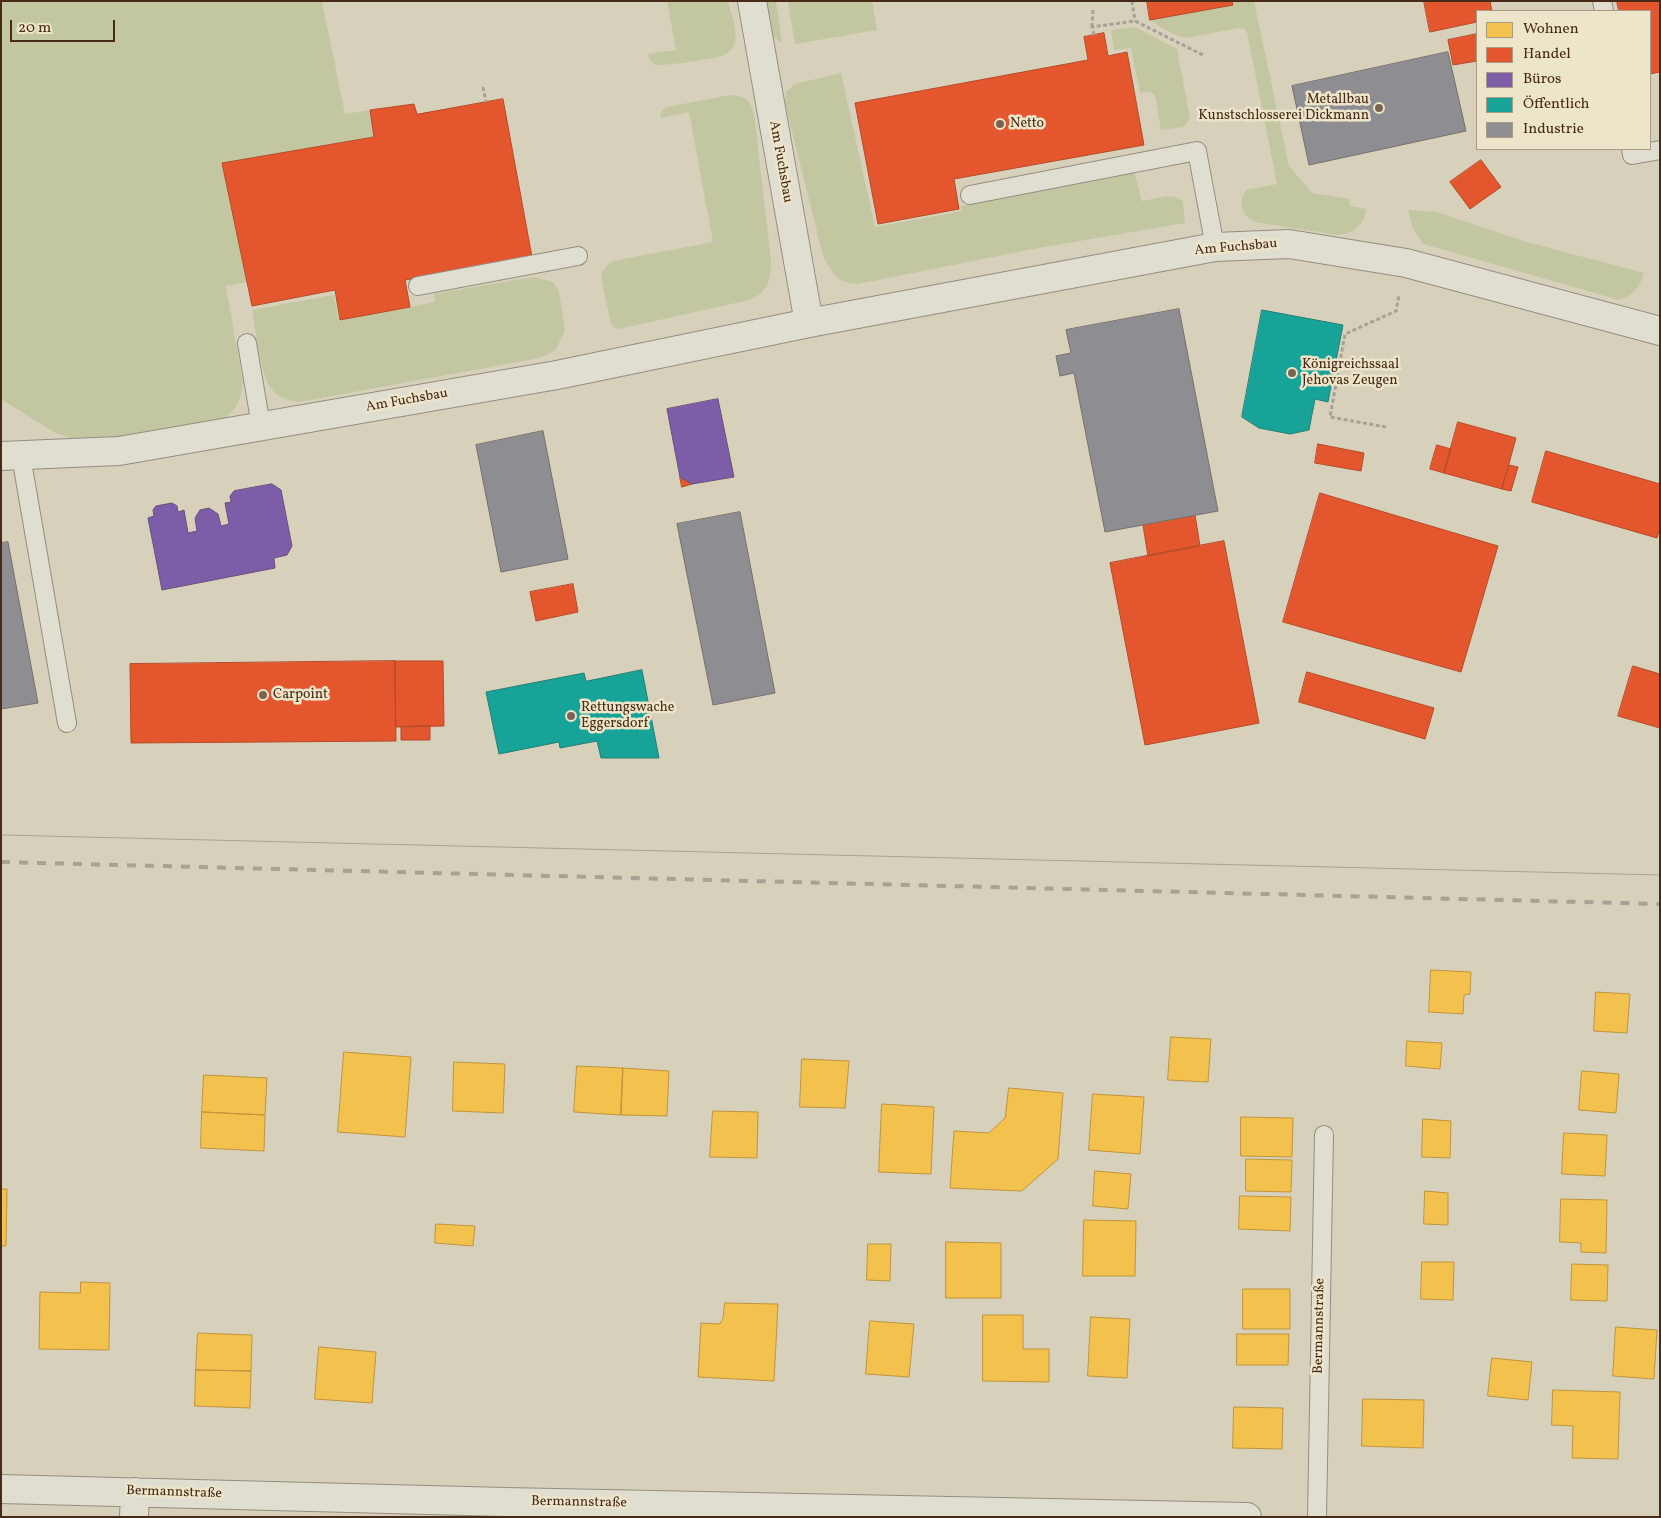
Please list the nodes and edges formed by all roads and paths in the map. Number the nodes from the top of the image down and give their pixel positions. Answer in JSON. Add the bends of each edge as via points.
{"nodes":[{"id":1,"x":752,"y":1,"type":"edge"},
{"id":2,"x":1132,"y":1,"type":"edge"},
{"id":3,"x":1093,"y":8,"type":"dead end"},
{"id":4,"x":1135,"y":21,"type":"junction"},
{"id":5,"x":1092,"y":27,"type":"junction"},
{"id":6,"x":1094,"y":35,"type":"dead end"},
{"id":7,"x":1205,"y":56,"type":"dead end"},
{"id":8,"x":483,"y":88,"type":"dead end"},
{"id":9,"x":486,"y":102,"type":"dead end"},
{"id":10,"x":1631,"y":150,"type":"edge"},
{"id":11,"x":1660,"y":150,"type":"edge"},
{"id":12,"x":970,"y":195,"type":"dead end"},
{"id":13,"x":1215,"y":247,"type":"junction"},
{"id":14,"x":578,"y":256,"type":"dead end"},
{"id":15,"x":1406,"y":263,"type":"junction"},
{"id":16,"x":418,"y":286,"type":"dead end"},
{"id":17,"x":809,"y":322,"type":"junction"},
{"id":18,"x":1660,"y":331,"type":"edge"},
{"id":19,"x":247,"y":343,"type":"dead end"},
{"id":20,"x":261,"y":426,"type":"junction"},
{"id":21,"x":1386,"y":427,"type":"dead end"},
{"id":22,"x":11,"y":456,"type":"edge"},
{"id":23,"x":67,"y":723,"type":"dead end"},
{"id":24,"x":1324,"y":1135,"type":"dead end"},
{"id":25,"x":1,"y":1489,"type":"edge"},
{"id":26,"x":135,"y":1504,"type":"edge"},
{"id":27,"x":1247,"y":1517,"type":"edge"},
{"id":28,"x":1317,"y":1517,"type":"edge"}],
"edges":[{"from":1,"to":17,"type":"street","name":"Am Fuchsbau"},
{"from":2,"to":4,"type":"path"},
{"from":3,"to":5,"type":"path"},
{"from":4,"to":5,"type":"path"},
{"from":4,"to":7,"type":"path"},
{"from":5,"to":6,"type":"path"},
{"from":8,"to":9,"type":"path"},
{"from":10,"to":11,"type":"lane","via":[[1632,155]]},
{"from":12,"to":13,"type":"lane","via":[[1197,151]]},
{"from":13,"to":15,"type":"street","name":"Am Fuchsbau","via":[[1289,244]]},
{"from":13,"to":17,"type":"street","name":"Am Fuchsbau"},
{"from":14,"to":16,"type":"lane"},
{"from":15,"to":18,"type":"street","name":"Am Fuchsbau"},
{"from":15,"to":21,"type":"path","via":[[1396,311],[1345,334],[1330,417]]},
{"from":17,"to":20,"type":"street","name":"Am Fuchsbau","via":[[557,375]]},
{"from":19,"to":20,"type":"lane"},
{"from":20,"to":22,"type":"street","name":"Am Fuchsbau","via":[[119,451]]},
{"from":22,"to":23,"type":"lane"},
{"from":24,"to":28,"type":"lane","name":"Bermannstraße"},
{"from":25,"to":26,"type":"street","name":"Bermannstraße"},
{"from":26,"to":27,"type":"street","name":"Bermannstraße","via":[[505,1502]]}]}
